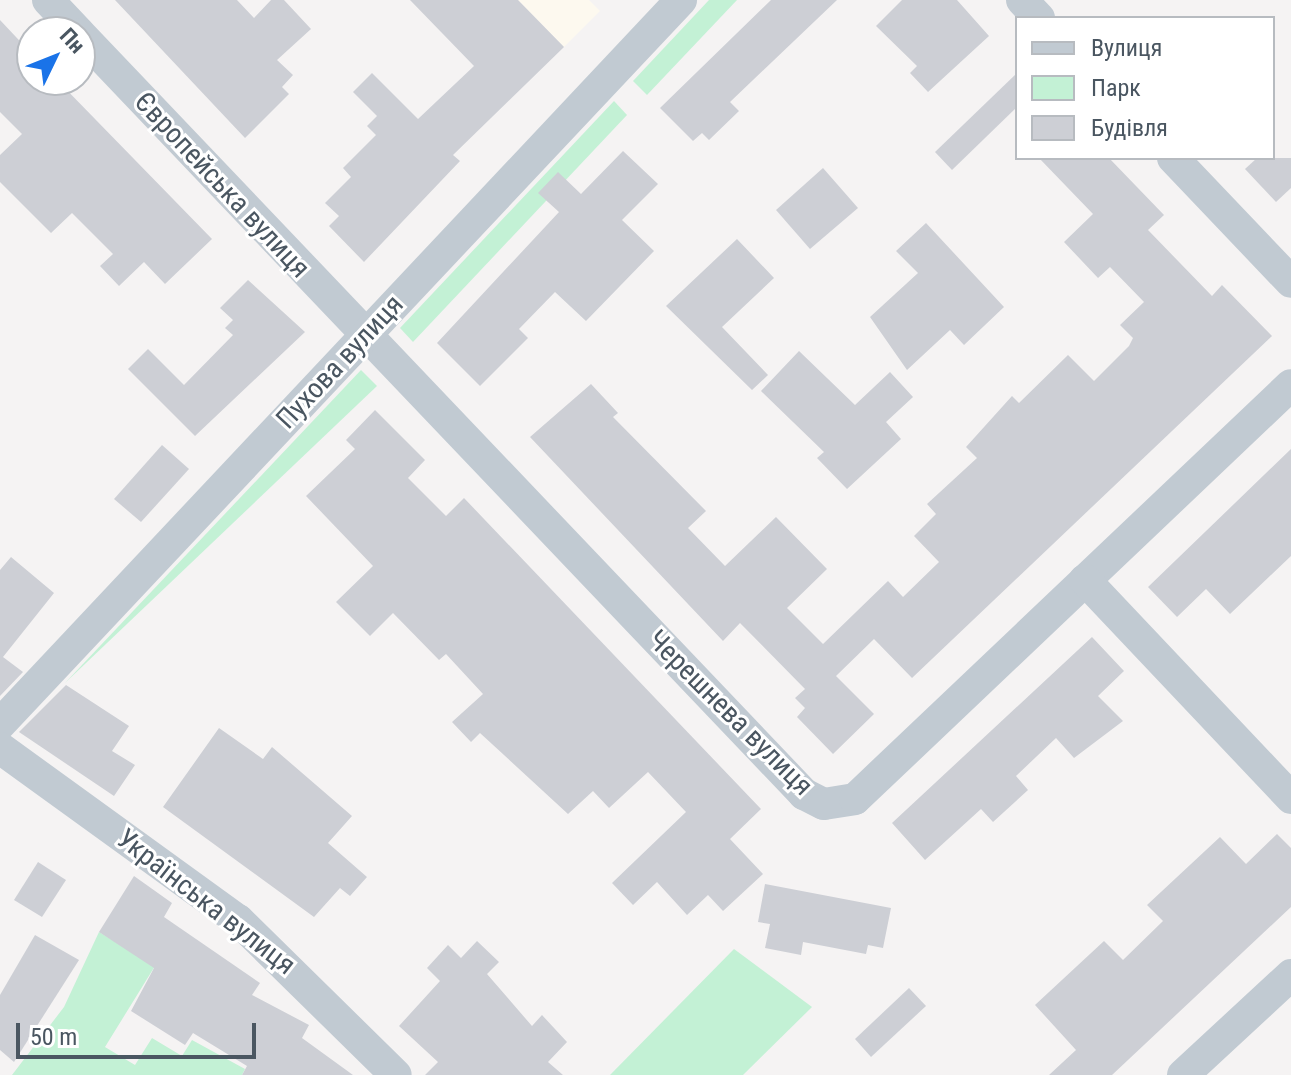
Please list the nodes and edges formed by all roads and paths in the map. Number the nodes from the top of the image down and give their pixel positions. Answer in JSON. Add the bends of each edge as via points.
{"nodes":[{"id":1,"x":48,"y":0,"type":"edge"},
{"id":2,"x":681,"y":0,"type":"edge"},
{"id":3,"x":1022,"y":0,"type":"edge"},
{"id":4,"x":63,"y":16,"type":"edge"},
{"id":5,"x":1037,"y":16,"type":"edge"},
{"id":6,"x":96,"y":51,"type":"edge"},
{"id":7,"x":1175,"y":160,"type":"edge"},
{"id":8,"x":1291,"y":282,"type":"edge"},
{"id":9,"x":365,"y":336,"type":"junction"},
{"id":10,"x":1291,"y":385,"type":"edge"},
{"id":11,"x":1085,"y":580,"type":"junction"},
{"id":12,"x":0,"y":724,"type":"edge"},
{"id":13,"x":0,"y":748,"type":"edge"},
{"id":14,"x":1291,"y":798,"type":"edge"},
{"id":15,"x":1291,"y":975,"type":"edge"},
{"id":16,"x":396,"y":1075,"type":"edge"},
{"id":17,"x":1183,"y":1075,"type":"edge"}],
"edges":[{"from":1,"to":4,"type":"street","name":"Європейська вулиця"},
{"from":2,"to":9,"type":"street","name":"Пухова вулиця"},
{"from":3,"to":5,"type":"street"},
{"from":6,"to":9,"type":"street","name":"Європейська вулиця"},
{"from":7,"to":8,"type":"street"},
{"from":9,"to":11,"type":"street","name":"Черешнева вулиця","via":[[804,794],[824,804],[855,799]]},
{"from":9,"to":12,"type":"street","name":"Пухова вулиця"},
{"from":10,"to":11,"type":"street","name":"Черешнева вулиця"},
{"from":11,"to":14,"type":"street"},
{"from":13,"to":16,"type":"street","name":"Українська вулиця","via":[[238,920]]},
{"from":15,"to":17,"type":"street"}]}
